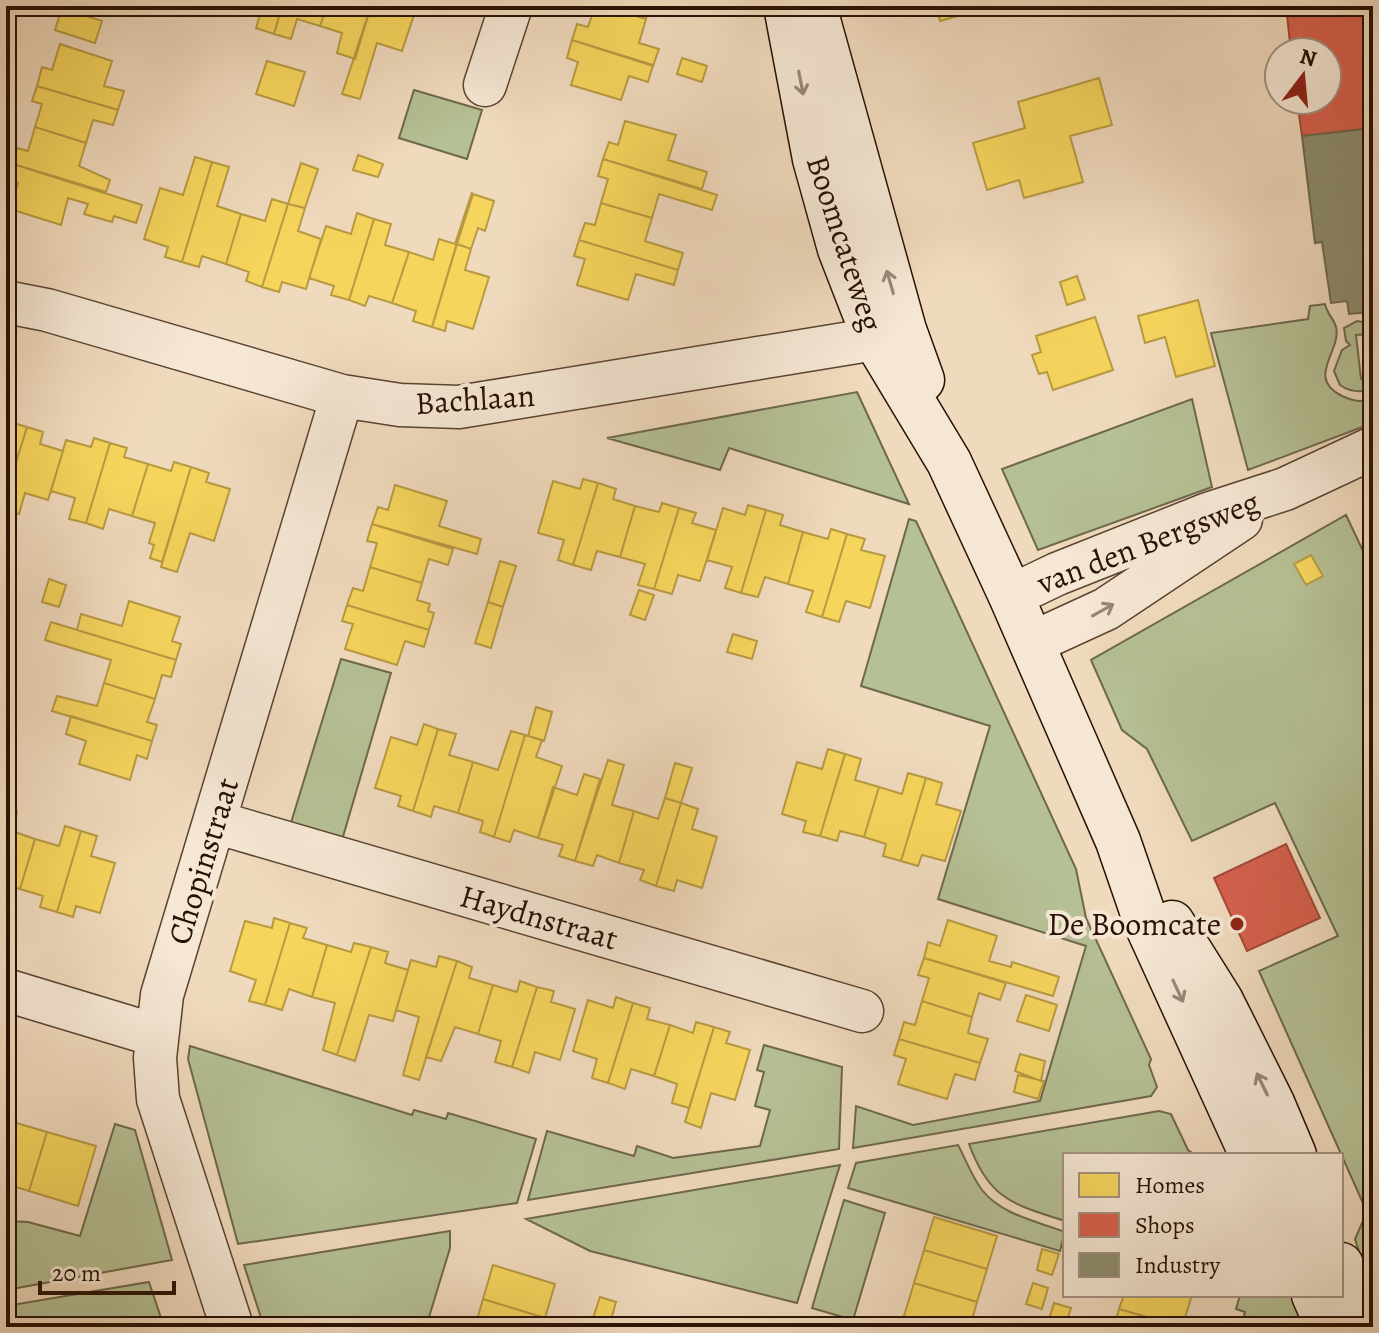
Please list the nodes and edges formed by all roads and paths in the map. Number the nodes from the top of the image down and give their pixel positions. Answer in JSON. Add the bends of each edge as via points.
{"nodes":[{"id":1,"x":511,"y":6,"type":"edge"},
{"id":2,"x":786,"y":6,"type":"edge"},
{"id":3,"x":814,"y":6,"type":"edge"},
{"id":4,"x":485,"y":85,"type":"dead end"},
{"id":5,"x":6,"y":302,"type":"edge"},
{"id":6,"x":889,"y":335,"type":"junction"},
{"id":7,"x":342,"y":396,"type":"junction"},
{"id":8,"x":1373,"y":448,"type":"edge"},
{"id":9,"x":1285,"y":489,"type":"junction"},
{"id":10,"x":1011,"y":596,"type":"junction"},
{"id":11,"x":1032,"y":643,"type":"junction"},
{"id":12,"x":215,"y":822,"type":"junction"},
{"id":13,"x":1118,"y":841,"type":"junction"},
{"id":14,"x":6,"y":990,"type":"edge"},
{"id":15,"x":862,"y":1011,"type":"dead end"},
{"id":16,"x":155,"y":1035,"type":"junction"},
{"id":17,"x":1251,"y":1153,"type":"edge"},
{"id":18,"x":1293,"y":1153,"type":"edge"},
{"id":19,"x":1343,"y":1272,"type":"edge"},
{"id":20,"x":1315,"y":1297,"type":"edge"},
{"id":21,"x":232,"y":1327,"type":"edge"},
{"id":22,"x":1328,"y":1327,"type":"edge"},
{"id":23,"x":1360,"y":1327,"type":"edge"}],
"edges":[{"from":1,"to":4,"type":"street"},
{"from":2,"to":6,"type":"street","name":"Boomcateweg","one_way":true,"via":[[815,159],[840,249]]},
{"from":6,"to":3,"type":"street","name":"Boomcateweg","one_way":true},
{"from":5,"to":7,"type":"street","name":"Bachlaan"},
{"from":6,"to":7,"type":"street","name":"Bachlaan","via":[[459,407]]},
{"from":6,"to":10,"type":"street","name":"Boomcateweg"},
{"from":7,"to":12,"type":"street","name":"Chopinstraat"},
{"from":8,"to":9,"type":"street","name":"van den Bergsweg"},
{"from":9,"to":10,"type":"street","name":"van den Bergsweg","via":[[1208,514]]},
{"from":11,"to":9,"type":"street","name":"van den Bergsweg","one_way":true,"via":[[1106,609]]},
{"from":10,"to":11,"type":"street","name":"Boomcateweg"},
{"from":11,"to":13,"type":"street","name":"Boomcateweg"},
{"from":12,"to":15,"type":"street","name":"Haydnstraat"},
{"from":12,"to":16,"type":"street","name":"Chopinstraat","via":[[162,995]]},
{"from":13,"to":17,"type":"street","name":"Boomcateweg","one_way":true,"via":[[1147,925]]},
{"from":18,"to":13,"type":"street","name":"Boomcateweg","one_way":true,"via":[[1221,1001]]},
{"from":14,"to":16,"type":"street"},
{"from":16,"to":21,"type":"street","name":"Chopinstraat","via":[[162,1115]]},
{"from":19,"to":23,"type":"street"},
{"from":20,"to":22,"type":"street"}]}
